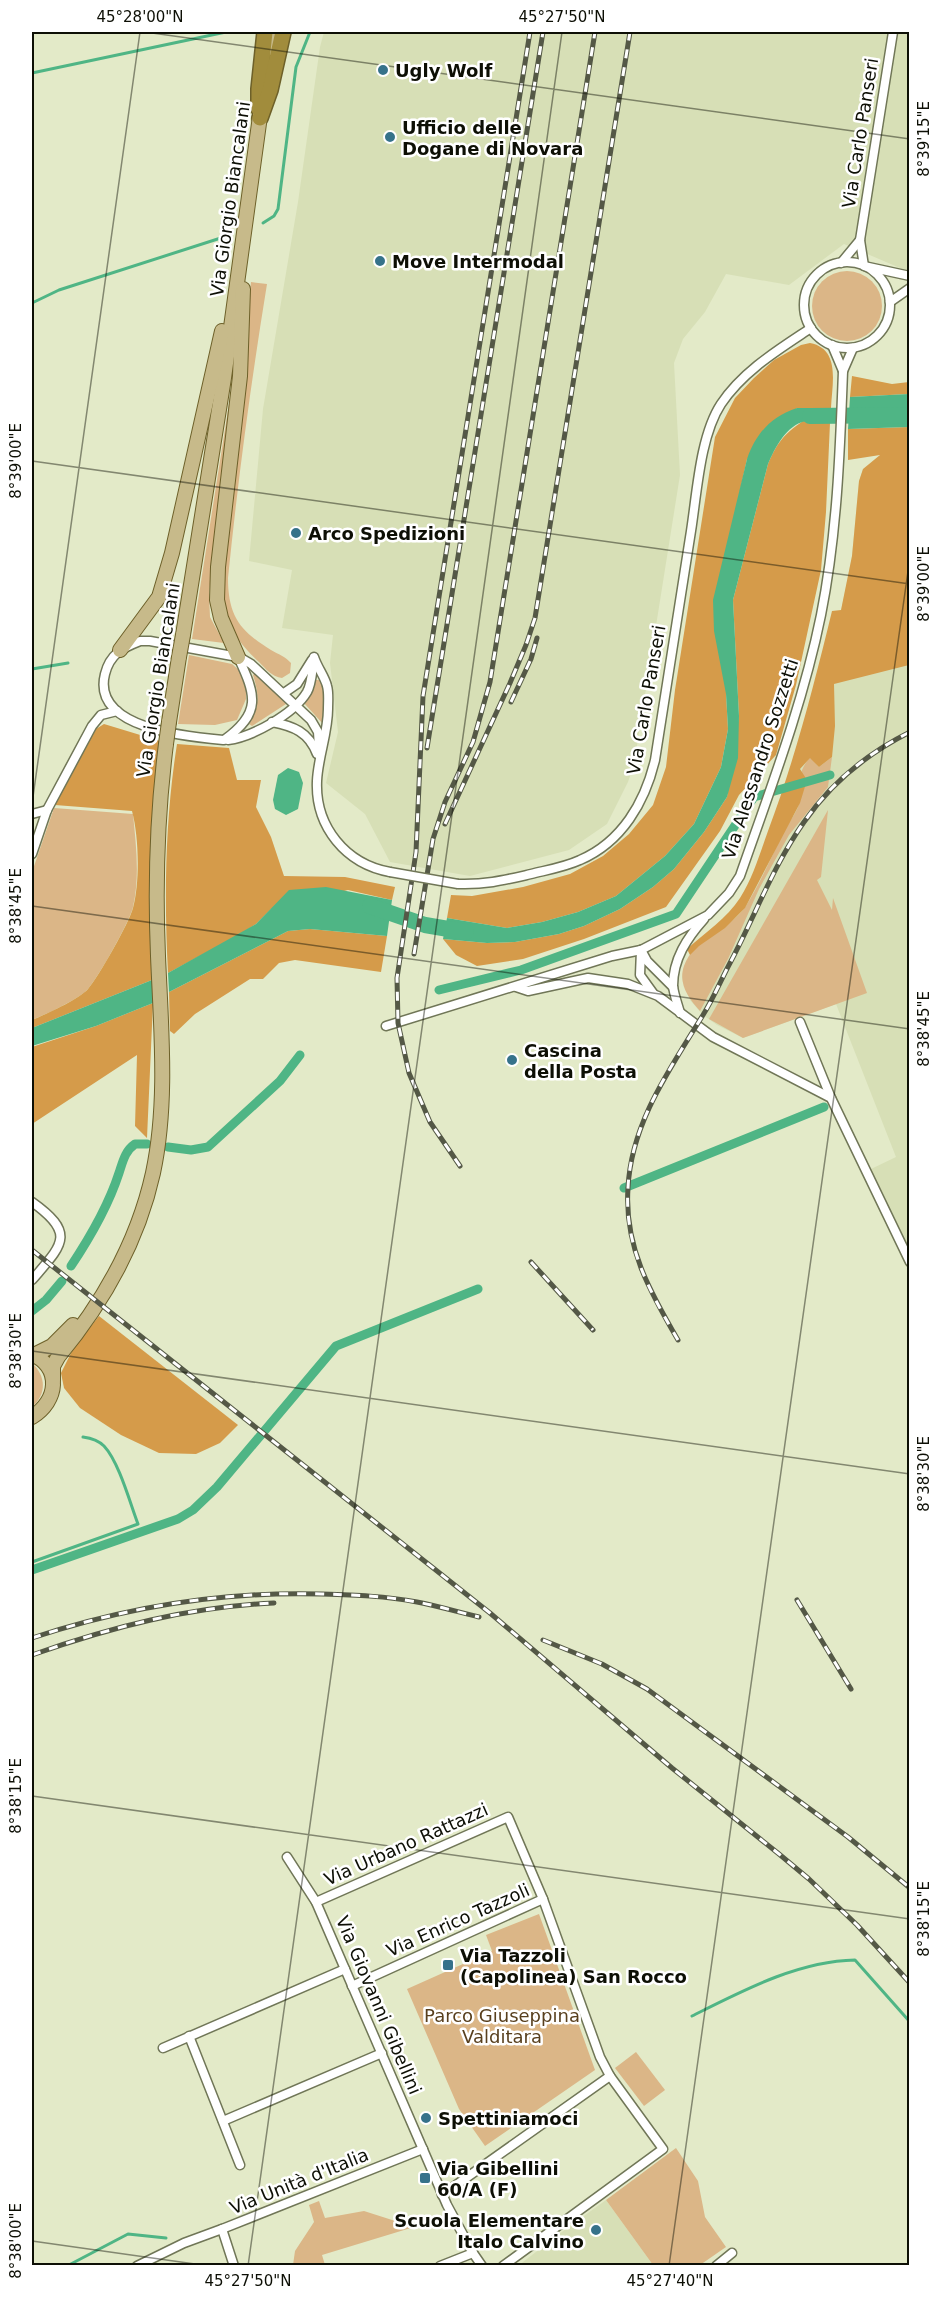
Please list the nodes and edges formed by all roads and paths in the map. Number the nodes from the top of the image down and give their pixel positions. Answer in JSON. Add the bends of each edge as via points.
{"nodes":[{"id":1,"x":265,"y":32,"type":"edge"},
{"id":2,"x":274,"y":32,"type":"edge"},
{"id":3,"x":283,"y":32,"type":"edge"},
{"id":4,"x":893,"y":32,"type":"edge"},
{"id":5,"x":260,"y":118,"type":"junction"},
{"id":6,"x":245,"y":220,"type":"junction"},
{"id":7,"x":860,"y":240,"type":"junction"},
{"id":8,"x":841,"y":263,"type":"junction"},
{"id":9,"x":864,"y":266,"type":"junction"},
{"id":10,"x":909,"y":276,"type":"edge"},
{"id":11,"x":909,"y":288,"type":"edge"},
{"id":12,"x":890,"y":302,"type":"junction"},
{"id":13,"x":811,"y":328,"type":"junction"},
{"id":14,"x":832,"y":345,"type":"junction"},
{"id":15,"x":853,"y":348,"type":"junction"},
{"id":16,"x":843,"y":371,"type":"junction"},
{"id":17,"x":120,"y":650,"type":"junction"},
{"id":18,"x":238,"y":657,"type":"junction"},
{"id":19,"x":314,"y":657,"type":"junction"},
{"id":20,"x":284,"y":693,"type":"junction"},
{"id":21,"x":296,"y":704,"type":"junction"},
{"id":22,"x":117,"y":711,"type":"junction"},
{"id":23,"x":272,"y":722,"type":"junction"},
{"id":24,"x":224,"y":740,"type":"junction"},
{"id":25,"x":320,"y":760,"type":"junction"},
{"id":26,"x":47,"y":810,"type":"junction"},
{"id":27,"x":32,"y":814,"type":"edge"},
{"id":28,"x":32,"y":854,"type":"edge"},
{"id":29,"x":708,"y":915,"type":"junction"},
{"id":30,"x":641,"y":950,"type":"junction"},
{"id":31,"x":516,"y":987,"type":"junction"},
{"id":32,"x":673,"y":987,"type":"junction"},
{"id":33,"x":654,"y":993,"type":"junction"},
{"id":34,"x":680,"y":1014,"type":"junction"},
{"id":35,"x":800,"y":1022,"type":"dead end"},
{"id":36,"x":386,"y":1026,"type":"dead end"},
{"id":37,"x":831,"y":1098,"type":"junction"},
{"id":38,"x":32,"y":1202,"type":"edge"},
{"id":39,"x":909,"y":1262,"type":"edge"},
{"id":40,"x":32,"y":1280,"type":"edge"},
{"id":41,"x":93,"y":1307,"type":"junction"},
{"id":42,"x":33,"y":1354,"type":"edge"},
{"id":43,"x":53,"y":1380,"type":"junction"},
{"id":44,"x":32,"y":1417,"type":"edge"},
{"id":45,"x":287,"y":1857,"type":"dead end"},
{"id":46,"x":543,"y":1899,"type":"junction"},
{"id":47,"x":316,"y":1902,"type":"junction"},
{"id":48,"x":345,"y":1969,"type":"junction"},
{"id":49,"x":352,"y":1986,"type":"junction"},
{"id":50,"x":189,"y":2036,"type":"junction"},
{"id":51,"x":163,"y":2048,"type":"dead end"},
{"id":52,"x":382,"y":2053,"type":"junction"},
{"id":53,"x":610,"y":2076,"type":"junction"},
{"id":54,"x":223,"y":2121,"type":"junction"},
{"id":55,"x":423,"y":2150,"type":"junction"},
{"id":56,"x":240,"y":2164,"type":"dead end"},
{"id":57,"x":442,"y":2195,"type":"junction"},
{"id":58,"x":222,"y":2229,"type":"junction"},
{"id":59,"x":473,"y":2253,"type":"junction"},
{"id":60,"x":732,"y":2253,"type":"dead end"},
{"id":61,"x":137,"y":2265,"type":"edge"},
{"id":62,"x":234,"y":2265,"type":"edge"},
{"id":63,"x":440,"y":2265,"type":"edge"},
{"id":64,"x":482,"y":2265,"type":"edge"},
{"id":65,"x":503,"y":2265,"type":"edge"},
{"id":66,"x":716,"y":2265,"type":"edge"}],
"edges":[{"from":1,"to":5,"type":"highway"},
{"from":2,"to":5,"type":"main road","name":"Via Giorgio Biancalani"},
{"from":3,"to":5,"type":"highway"},
{"from":4,"to":7,"type":"street","name":"Via Carlo Panseri"},
{"from":5,"to":6,"type":"main road","name":"Via Giorgio Biancalani"},
{"from":6,"to":17,"type":"main road","via":[[169,564],[159,597]]},
{"from":6,"to":18,"type":"main road","via":[[240,376],[217,600]]},
{"from":6,"to":41,"type":"main road","name":"Via Giorgio Biancalani","bridge":true,"via":[[159,798],[159,1132],[142,1214]]},
{"from":7,"to":8,"type":"street"},
{"from":7,"to":9,"type":"street","name":"Via Carlo Panseri"},
{"from":8,"to":9,"type":"street"},
{"from":8,"to":13,"type":"street","via":[[824,270],[810,284],[804,307]]},
{"from":9,"to":10,"type":"street"},
{"from":9,"to":12,"type":"street","via":[[882,280]]},
{"from":11,"to":12,"type":"street"},
{"from":12,"to":15,"type":"street","via":[[882,330],[872,340]]},
{"from":13,"to":14,"type":"street"},
{"from":13,"to":25,"type":"street","name":"Via Carlo Panseri","bridge":true,"via":[[745,376],[720,406],[710,431],[650,782],[636,810],[617,834],[580,860],[500,882],[458,884],[368,867],[333,838],[326,826],[317,781]]},
{"from":14,"to":15,"type":"street"},
{"from":14,"to":16,"type":"street","name":"Via Alessandro Sozzetti"},
{"from":15,"to":16,"type":"street","name":"Via Alessandro Sozzetti"},
{"from":16,"to":29,"type":"street","name":"Via Alessandro Sozzetti","via":[[833,535],[821,616],[793,720],[740,876]]},
{"from":17,"to":18,"type":"street","via":[[150,641]]},
{"from":17,"to":22,"type":"street","via":[[113,655],[104,679],[105,693]]},
{"from":18,"to":20,"type":"street","name":"Via Carlo Panseri"},
{"from":18,"to":24,"type":"street","via":[[253,702],[239,730]]},
{"from":19,"to":20,"type":"street","via":[[297,684]]},
{"from":19,"to":21,"type":"street","via":[[308,689]]},
{"from":19,"to":25,"type":"street","name":"Via Carlo Panseri","via":[[327,685],[328,711]]},
{"from":20,"to":21,"type":"street","name":"Via Carlo Panseri"},
{"from":21,"to":23,"type":"street"},
{"from":21,"to":25,"type":"street","name":"Via Carlo Panseri","via":[[318,732]]},
{"from":22,"to":24,"type":"street","via":[[140,726]]},
{"from":22,"to":26,"type":"street","via":[[101,715],[92,726]]},
{"from":23,"to":24,"type":"street","via":[[243,738]]},
{"from":23,"to":25,"type":"street","via":[[297,729],[314,746]]},
{"from":26,"to":27,"type":"street"},
{"from":26,"to":28,"type":"street"},
{"from":29,"to":30,"type":"street","name":"Via Alessandro Sozzetti"},
{"from":29,"to":32,"type":"street","via":[[688,937],[677,960]]},
{"from":30,"to":31,"type":"street","name":"Via Alessandro Sozzetti"},
{"from":30,"to":32,"type":"street"},
{"from":30,"to":33,"type":"street","via":[[640,975]]},
{"from":31,"to":33,"type":"street","via":[[528,991],[588,978],[628,984]]},
{"from":31,"to":36,"type":"street","name":"Via Alessandro Sozzetti"},
{"from":32,"to":34,"type":"street"},
{"from":33,"to":34,"type":"street"},
{"from":34,"to":37,"type":"street","via":[[713,1037]]},
{"from":35,"to":37,"type":"street"},
{"from":37,"to":39,"type":"street"},
{"from":38,"to":40,"type":"street","via":[[54,1218],[61,1234],[54,1254]]},
{"from":41,"to":42,"type":"main road","via":[[57,1342]]},
{"from":41,"to":43,"type":"main road","via":[[53,1366]]},
{"from":42,"to":43,"type":"main road","via":[[43,1361]]},
{"from":43,"to":44,"type":"main road","via":[[48,1402]]},
{"from":45,"to":47,"type":"street","name":"Via Giovanni Gibellini"},
{"from":46,"to":47,"type":"street","name":"Via Urbano Rattazzi","via":[[508,1817]]},
{"from":46,"to":49,"type":"street","name":"Via Enrico Tazzoli"},
{"from":46,"to":53,"type":"street"},
{"from":47,"to":48,"type":"street","name":"Via Giovanni Gibellini"},
{"from":48,"to":49,"type":"street","name":"Via Giovanni Gibellini"},
{"from":48,"to":50,"type":"street"},
{"from":49,"to":52,"type":"street","name":"Via Giovanni Gibellini"},
{"from":50,"to":51,"type":"street"},
{"from":50,"to":54,"type":"street"},
{"from":52,"to":54,"type":"street"},
{"from":52,"to":55,"type":"street","name":"Via Giovanni Gibellini"},
{"from":53,"to":57,"type":"street"},
{"from":53,"to":65,"type":"street","via":[[663,2149]]},
{"from":54,"to":56,"type":"street"},
{"from":55,"to":57,"type":"street","name":"Via Giovanni Gibellini"},
{"from":55,"to":58,"type":"street","name":"Via Unità d'Italia"},
{"from":57,"to":59,"type":"street","name":"Via Giovanni Gibellini"},
{"from":58,"to":61,"type":"street"},
{"from":58,"to":62,"type":"street","name":"Via Unità d'Italia"},
{"from":59,"to":63,"type":"street"},
{"from":59,"to":64,"type":"street","name":"Via Giovanni Gibellini"},
{"from":60,"to":66,"type":"street"}]}
